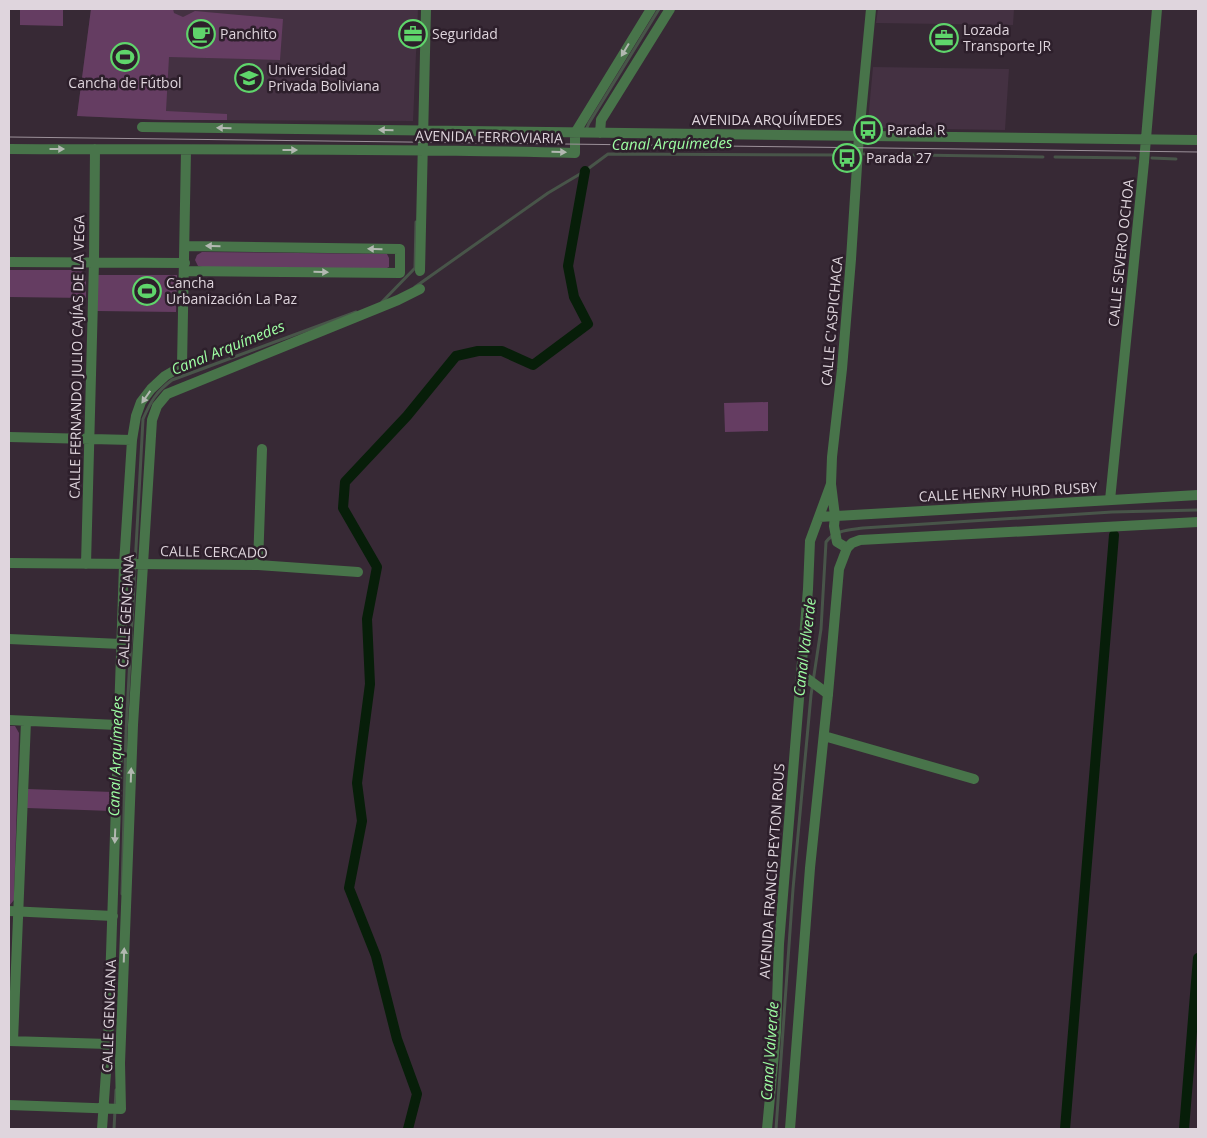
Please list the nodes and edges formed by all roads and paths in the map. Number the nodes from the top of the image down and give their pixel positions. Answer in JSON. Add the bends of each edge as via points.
{"nodes":[{"id":1,"x":426,"y":9,"type":"edge"},
{"id":2,"x":651,"y":9,"type":"edge"},
{"id":3,"x":670,"y":9,"type":"edge"},
{"id":4,"x":871,"y":9,"type":"edge"},
{"id":5,"x":1157,"y":9,"type":"edge"},
{"id":6,"x":142,"y":127,"type":"dead end"},
{"id":7,"x":423,"y":131,"type":"junction"},
{"id":8,"x":575,"y":132,"type":"junction"},
{"id":9,"x":600,"y":133,"type":"junction"},
{"id":10,"x":858,"y":135,"type":"junction"},
{"id":11,"x":1145,"y":139,"type":"junction"},
{"id":12,"x":1198,"y":140,"type":"edge"},
{"id":13,"x":9,"y":149,"type":"edge"},
{"id":14,"x":95,"y":149,"type":"junction"},
{"id":15,"x":423,"y":149,"type":"junction"},
{"id":16,"x":186,"y":150,"type":"junction"},
{"id":17,"x":185,"y":246,"type":"junction"},
{"id":18,"x":9,"y":262,"type":"edge"},
{"id":19,"x":94,"y":262,"type":"junction"},
{"id":20,"x":185,"y":267,"type":"junction"},
{"id":21,"x":420,"y":270,"type":"dead end"},
{"id":22,"x":420,"y":288,"type":"dead end"},
{"id":23,"x":9,"y":438,"type":"edge"},
{"id":24,"x":90,"y":439,"type":"junction"},
{"id":25,"x":132,"y":440,"type":"junction"},
{"id":26,"x":262,"y":449,"type":"dead end"},
{"id":27,"x":831,"y":484,"type":"junction"},
{"id":28,"x":1198,"y":495,"type":"edge"},
{"id":29,"x":1110,"y":500,"type":"junction"},
{"id":30,"x":835,"y":516,"type":"junction"},
{"id":31,"x":819,"y":518,"type":"junction"},
{"id":32,"x":1198,"y":522,"type":"edge"},
{"id":33,"x":847,"y":548,"type":"junction"},
{"id":34,"x":9,"y":563,"type":"edge"},
{"id":35,"x":86,"y":564,"type":"junction"},
{"id":36,"x":133,"y":565,"type":"junction"},
{"id":37,"x":258,"y":565,"type":"junction"},
{"id":38,"x":358,"y":572,"type":"dead end"},
{"id":39,"x":9,"y":639,"type":"edge"},
{"id":40,"x":121,"y":644,"type":"junction"},
{"id":41,"x":804,"y":676,"type":"junction"},
{"id":42,"x":828,"y":694,"type":"junction"},
{"id":43,"x":9,"y":720,"type":"edge"},
{"id":44,"x":26,"y":721,"type":"junction"},
{"id":45,"x":117,"y":726,"type":"junction"},
{"id":46,"x":824,"y":736,"type":"junction"},
{"id":47,"x":974,"y":779,"type":"dead end"},
{"id":48,"x":14,"y":911,"type":"edge"},
{"id":49,"x":113,"y":916,"type":"junction"},
{"id":50,"x":11,"y":1041,"type":"edge"},
{"id":51,"x":108,"y":1044,"type":"junction"},
{"id":52,"x":9,"y":1105,"type":"edge"},
{"id":53,"x":111,"y":1109,"type":"junction"},
{"id":54,"x":102,"y":1129,"type":"edge"},
{"id":55,"x":767,"y":1129,"type":"edge"},
{"id":56,"x":790,"y":1129,"type":"edge"}],
"edges":[{"from":1,"to":7,"type":"street"},
{"from":2,"to":8,"type":"street","one_way":true},
{"from":3,"to":9,"type":"street","via":[[601,120]]},
{"from":4,"to":10,"type":"street","name":"CALLE C'ASPICHACA"},
{"from":5,"to":11,"type":"street","name":"CALLE SEVERO OCHOA"},
{"from":7,"to":6,"type":"street","name":"AVENIDA FERROVIARIA","one_way":true},
{"from":7,"to":8,"type":"street","name":"AVENIDA FERROVIARIA"},
{"from":7,"to":15,"type":"street"},
{"from":8,"to":9,"type":"street","name":"AVENIDA ARQUÍMEDES"},
{"from":15,"to":8,"type":"street","name":"AVENIDA FERROVIARIA","one_way":true,"via":[[575,152]]},
{"from":9,"to":10,"type":"street","name":"AVENIDA ARQUÍMEDES"},
{"from":10,"to":11,"type":"street","name":"AVENIDA ARQUÍMEDES"},
{"from":10,"to":27,"type":"street","name":"CALLE C'ASPICHACA"},
{"from":11,"to":12,"type":"street","name":"AVENIDA ARQUÍMEDES"},
{"from":11,"to":29,"type":"street","name":"CALLE SEVERO OCHOA"},
{"from":13,"to":14,"type":"street","name":"AVENIDA FERROVIARIA","one_way":true},
{"from":14,"to":16,"type":"street","name":"AVENIDA FERROVIARIA"},
{"from":14,"to":19,"type":"street","name":"CALLE FERNANDO JULIO CAJÍAS DE LA VEGA"},
{"from":16,"to":15,"type":"street","name":"AVENIDA FERROVIARIA","one_way":true},
{"from":15,"to":21,"type":"street"},
{"from":16,"to":17,"type":"street"},
{"from":17,"to":20,"type":"street"},
{"from":20,"to":17,"type":"street","one_way":true,"via":[[400,273],[400,250]]},
{"from":18,"to":19,"type":"street"},
{"from":19,"to":20,"type":"street"},
{"from":19,"to":24,"type":"street","name":"CALLE FERNANDO JULIO CAJÍAS DE LA VEGA"},
{"from":20,"to":25,"type":"street","name":"CALLE GENCIANA","one_way":true,"via":[[182,366],[165,376],[141,402]]},
{"from":22,"to":36,"type":"street","name":"CALLE GENCIANA","via":[[398,300],[168,394],[157,406],[152,420]]},
{"from":23,"to":24,"type":"street"},
{"from":24,"to":25,"type":"street"},
{"from":24,"to":35,"type":"street","name":"CALLE FERNANDO JULIO CAJÍAS DE LA VEGA"},
{"from":25,"to":36,"type":"street","name":"CALLE GENCIANA"},
{"from":26,"to":37,"type":"street"},
{"from":27,"to":30,"type":"street","name":"CALLE C'ASPICHACA"},
{"from":27,"to":31,"type":"street","name":"CALLE C'ASPICHACA"},
{"from":28,"to":29,"type":"street","name":"CALLE HENRY HURD RUSBY"},
{"from":29,"to":30,"type":"street","name":"CALLE HENRY HURD RUSBY"},
{"from":30,"to":31,"type":"street","name":"CALLE HENRY HURD RUSBY"},
{"from":30,"to":33,"type":"street","name":"CALLE C'ASPICHACA","via":[[837,542]]},
{"from":31,"to":41,"type":"street","name":"AVENIDA FRANCIS PEYTON ROUS","via":[[810,541]]},
{"from":32,"to":33,"type":"street","via":[[860,540]]},
{"from":33,"to":42,"type":"street","via":[[839,569]]},
{"from":34,"to":35,"type":"street","name":"CALLE CERCADO"},
{"from":35,"to":36,"type":"street","name":"CALLE CERCADO"},
{"from":36,"to":37,"type":"street","name":"CALLE CERCADO"},
{"from":36,"to":40,"type":"street","name":"CALLE GENCIANA"},
{"from":53,"to":36,"type":"street","name":"CALLE GENCIANA","one_way":true,"via":[[120,1063],[133,725]]},
{"from":37,"to":38,"type":"street","name":"CALLE CERCADO"},
{"from":39,"to":40,"type":"street"},
{"from":40,"to":45,"type":"street","name":"CALLE GENCIANA"},
{"from":41,"to":42,"type":"street"},
{"from":41,"to":55,"type":"street","name":"AVENIDA FRANCIS PEYTON ROUS","via":[[780,935]]},
{"from":42,"to":46,"type":"street"},
{"from":43,"to":44,"type":"street"},
{"from":44,"to":45,"type":"street"},
{"from":44,"to":48,"type":"street"},
{"from":45,"to":49,"type":"street","name":"CALLE GENCIANA","one_way":true},
{"from":46,"to":47,"type":"street"},
{"from":46,"to":56,"type":"street","via":[[810,859]]},
{"from":48,"to":49,"type":"street"},
{"from":48,"to":50,"type":"street"},
{"from":49,"to":51,"type":"street","name":"CALLE GENCIANA"},
{"from":50,"to":51,"type":"street"},
{"from":51,"to":53,"type":"street","name":"CALLE GENCIANA"},
{"from":52,"to":53,"type":"street"},
{"from":53,"to":54,"type":"street","name":"CALLE GENCIANA"}]}
